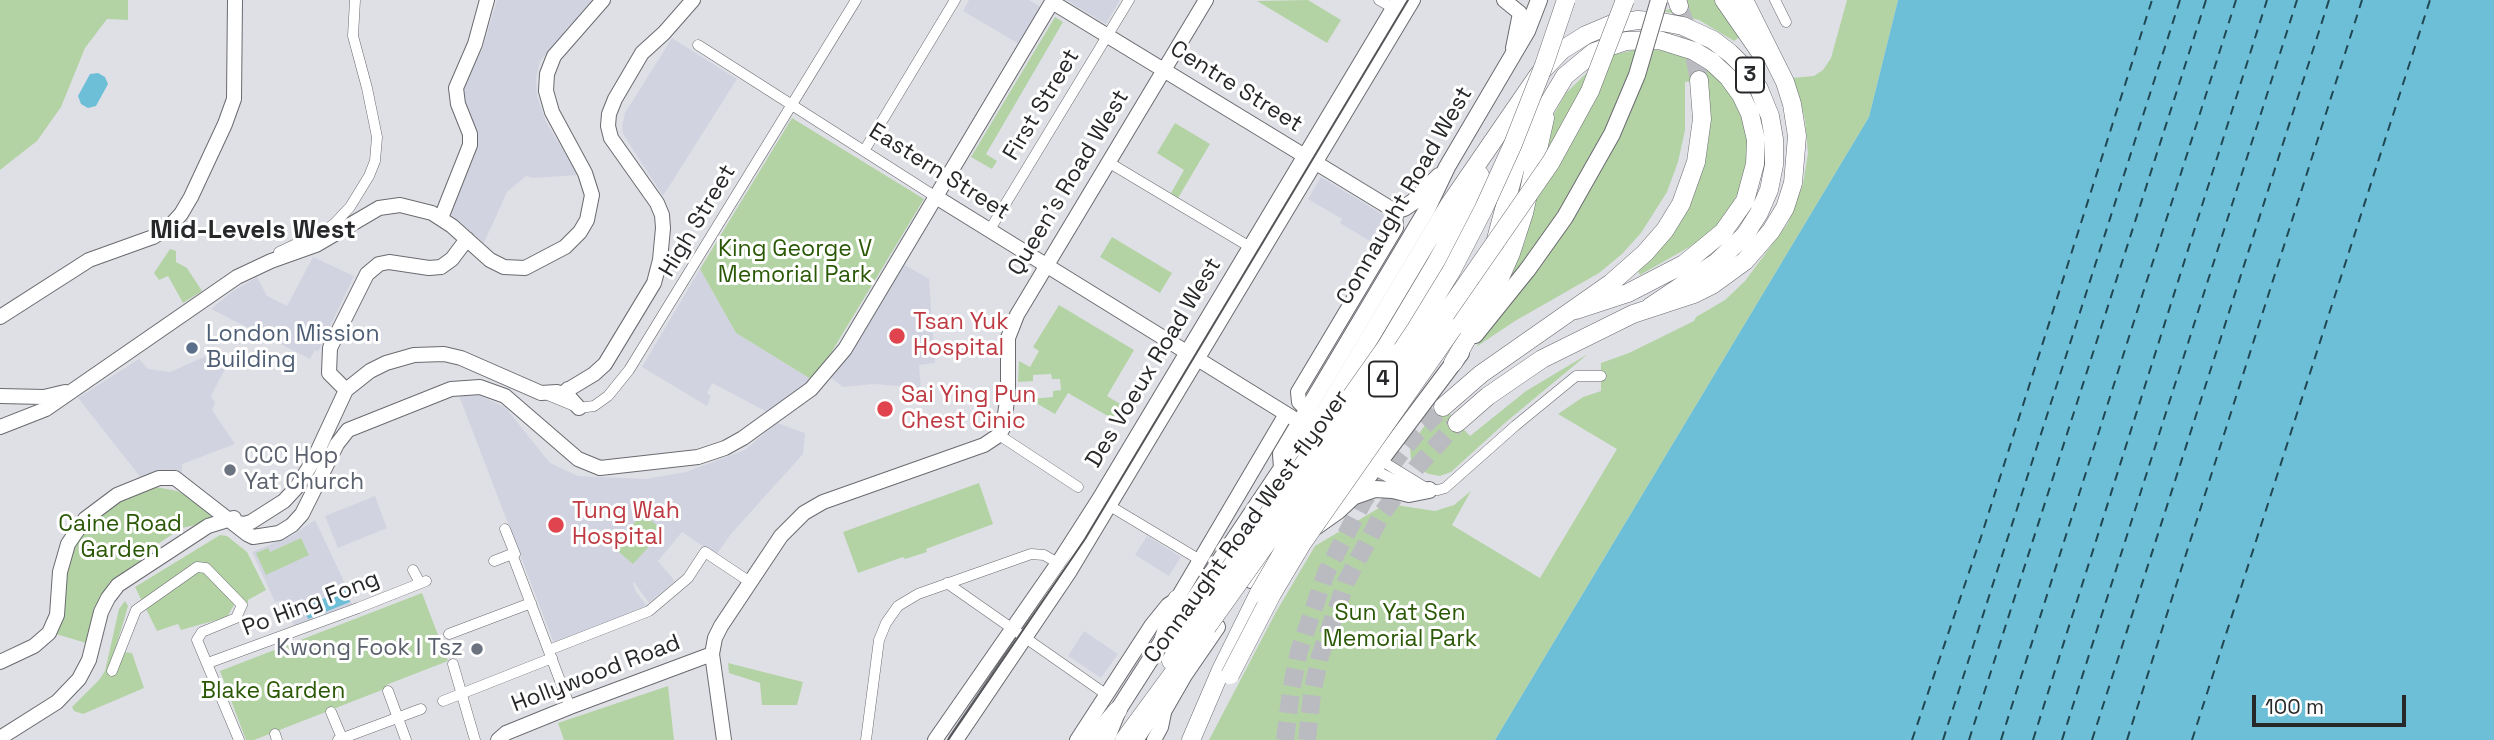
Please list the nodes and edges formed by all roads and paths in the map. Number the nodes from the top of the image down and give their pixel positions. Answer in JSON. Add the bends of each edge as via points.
{"nodes":[{"id":1,"x":235,"y":0,"type":"edge"},
{"id":2,"x":355,"y":0,"type":"edge"},
{"id":3,"x":487,"y":0,"type":"edge"},
{"id":4,"x":603,"y":0,"type":"edge"},
{"id":5,"x":693,"y":0,"type":"edge"},
{"id":6,"x":856,"y":0,"type":"edge"},
{"id":7,"x":955,"y":0,"type":"edge"},
{"id":8,"x":1129,"y":0,"type":"edge"},
{"id":9,"x":1206,"y":0,"type":"edge"},
{"id":10,"x":1379,"y":0,"type":"edge"},
{"id":11,"x":1413,"y":0,"type":"edge"},
{"id":12,"x":1504,"y":0,"type":"edge"},
{"id":13,"x":1539,"y":0,"type":"edge"},
{"id":14,"x":1566,"y":0,"type":"edge"},
{"id":15,"x":1625,"y":0,"type":"edge"},
{"id":16,"x":1659,"y":0,"type":"edge"},
{"id":17,"x":1724,"y":0,"type":"edge"},
{"id":18,"x":1744,"y":0,"type":"edge"},
{"id":19,"x":1775,"y":0,"type":"edge"},
{"id":20,"x":1053,"y":1,"type":"edge"},
{"id":21,"x":1398,"y":8,"type":"edge"},
{"id":22,"x":1786,"y":22,"type":"dead end"},
{"id":23,"x":1108,"y":36,"type":"junction"},
{"id":24,"x":698,"y":45,"type":"dead end"},
{"id":25,"x":1511,"y":56,"type":"junction"},
{"id":26,"x":1164,"y":71,"type":"junction"},
{"id":27,"x":1699,"y":80,"type":"tunnel mouth"},
{"id":28,"x":1552,"y":95,"type":"junction"},
{"id":29,"x":1792,"y":104,"type":"junction"},
{"id":30,"x":791,"y":105,"type":"junction"},
{"id":31,"x":1495,"y":139,"type":"junction"},
{"id":32,"x":864,"y":151,"type":"junction"},
{"id":33,"x":1310,"y":160,"type":"junction"},
{"id":34,"x":1108,"y":162,"type":"junction"},
{"id":35,"x":1447,"y":167,"type":"junction"},
{"id":36,"x":936,"y":197,"type":"junction"},
{"id":37,"x":1395,"y":211,"type":"junction"},
{"id":38,"x":441,"y":218,"type":"junction"},
{"id":39,"x":989,"y":231,"type":"junction"},
{"id":40,"x":467,"y":239,"type":"junction"},
{"id":41,"x":1255,"y":251,"type":"junction"},
{"id":42,"x":1046,"y":265,"type":"junction"},
{"id":43,"x":237,"y":277,"type":"junction"},
{"id":44,"x":1650,"y":307,"type":"junction"},
{"id":45,"x":1576,"y":310,"type":"junction"},
{"id":46,"x":0,"y":317,"type":"edge"},
{"id":47,"x":1193,"y":356,"type":"junction"},
{"id":48,"x":1453,"y":363,"type":"junction"},
{"id":49,"x":1601,"y":376,"type":"dead end"},
{"id":50,"x":73,"y":390,"type":"junction"},
{"id":51,"x":346,"y":390,"type":"junction"},
{"id":52,"x":563,"y":390,"type":"junction"},
{"id":53,"x":541,"y":393,"type":"junction"},
{"id":54,"x":3,"y":400,"type":"edge"},
{"id":55,"x":1443,"y":407,"type":"tunnel mouth"},
{"id":56,"x":579,"y":408,"type":"junction"},
{"id":57,"x":1305,"y":420,"type":"junction"},
{"id":58,"x":1457,"y":423,"type":"tunnel mouth"},
{"id":59,"x":1,"y":426,"type":"edge"},
{"id":60,"x":999,"y":435,"type":"junction"},
{"id":61,"x":1379,"y":465,"type":"junction"},
{"id":62,"x":1078,"y":487,"type":"dead end"},
{"id":63,"x":1429,"y":490,"type":"junction"},
{"id":64,"x":1353,"y":497,"type":"junction"},
{"id":65,"x":1110,"y":506,"type":"junction"},
{"id":66,"x":257,"y":516,"type":"junction"},
{"id":67,"x":229,"y":520,"type":"junction"},
{"id":68,"x":505,"y":528,"type":"dead end"},
{"id":69,"x":269,"y":536,"type":"junction"},
{"id":70,"x":512,"y":555,"type":"junction"},
{"id":71,"x":1200,"y":560,"type":"junction"},
{"id":72,"x":494,"y":561,"type":"dead end"},
{"id":73,"x":1058,"y":563,"type":"junction"},
{"id":74,"x":414,"y":570,"type":"dead end"},
{"id":75,"x":750,"y":582,"type":"junction"},
{"id":76,"x":947,"y":583,"type":"junction"},
{"id":77,"x":1177,"y":599,"type":"junction"},
{"id":78,"x":531,"y":603,"type":"junction"},
{"id":79,"x":1012,"y":629,"type":"junction"},
{"id":80,"x":449,"y":634,"type":"dead end"},
{"id":81,"x":1025,"y":638,"type":"junction"},
{"id":82,"x":1164,"y":638,"type":"junction"},
{"id":83,"x":550,"y":654,"type":"junction"},
{"id":84,"x":712,"y":654,"type":"junction"},
{"id":85,"x":0,"y":662,"type":"edge"},
{"id":86,"x":208,"y":663,"type":"junction"},
{"id":87,"x":453,"y":663,"type":"dead end"},
{"id":88,"x":112,"y":671,"type":"dead end"},
{"id":89,"x":388,"y":691,"type":"dead end"},
{"id":90,"x":460,"y":694,"type":"junction"},
{"id":91,"x":1107,"y":695,"type":"junction"},
{"id":92,"x":443,"y":701,"type":"dead end"},
{"id":93,"x":570,"y":707,"type":"junction"},
{"id":94,"x":1166,"y":708,"type":"junction"},
{"id":95,"x":421,"y":709,"type":"dead end"},
{"id":96,"x":1118,"y":710,"type":"junction"},
{"id":97,"x":331,"y":712,"type":"dead end"},
{"id":98,"x":1143,"y":713,"type":"junction"},
{"id":99,"x":398,"y":717,"type":"junction"},
{"id":100,"x":0,"y":738,"type":"edge"},
{"id":101,"x":506,"y":738,"type":"edge"},
{"id":102,"x":340,"y":739,"type":"edge"},
{"id":103,"x":239,"y":740,"type":"edge"},
{"id":104,"x":406,"y":740,"type":"edge"},
{"id":105,"x":475,"y":740,"type":"edge"},
{"id":106,"x":724,"y":740,"type":"edge"},
{"id":107,"x":866,"y":740,"type":"edge"},
{"id":108,"x":935,"y":740,"type":"edge"},
{"id":109,"x":956,"y":740,"type":"edge"},
{"id":110,"x":1077,"y":740,"type":"edge"},
{"id":111,"x":1092,"y":740,"type":"edge"},
{"id":112,"x":1106,"y":740,"type":"edge"},
{"id":113,"x":1124,"y":740,"type":"edge"},
{"id":114,"x":1135,"y":740,"type":"edge"},
{"id":115,"x":1154,"y":740,"type":"edge"},
{"id":116,"x":1191,"y":740,"type":"edge"},
{"id":117,"x":1198,"y":740,"type":"edge"}],
"edges":[{"from":1,"to":46,"type":"main road","via":[[232,107],[181,214],[153,237],[89,260]]},
{"from":2,"to":43,"type":"street","via":[[353,36],[377,137],[369,176],[344,215],[326,230]]},
{"from":3,"to":38,"type":"main road","via":[[456,89],[470,145]]},
{"from":4,"to":40,"type":"main road","via":[[554,56],[547,74],[551,111],[591,187],[584,226],[565,247],[520,269],[498,264]]},
{"from":5,"to":52,"type":"main road","via":[[624,85],[609,114],[610,132],[619,150],[660,209],[660,260],[649,293],[605,364]]},
{"from":6,"to":30,"type":"street","name":"High Street"},
{"from":7,"to":32,"type":"street"},
{"from":8,"to":23,"type":"street","name":"First Street"},
{"from":9,"to":26,"type":"main road","name":"Queen's Road West"},
{"from":10,"to":21,"type":"street"},
{"from":11,"to":21,"type":"main road","name":"Des Voeux Road West"},
{"from":12,"to":25,"type":"main road","via":[[1520,13]]},
{"from":13,"to":25,"type":"main road","name":"Connaught Road West"},
{"from":14,"to":98,"type":"highway","name":"Connaught Road West flyover","number":"4","bridge":true,"via":[[1513,145],[1440,290],[1356,418]]},
{"from":15,"to":116,"type":"highway","name":"Connaught Road West flyover","number":"4","bridge":true,"via":[[1601,66],[1565,139],[1293,534],[1237,637]]},
{"from":16,"to":48,"type":"main road","bridge":true,"via":[[1637,75],[1612,134],[1571,208]]},
{"from":17,"to":29,"type":"highway","number":"3"},
{"from":18,"to":29,"type":"highway","number":"3"},
{"from":19,"to":22,"type":"street"},
{"from":20,"to":23,"type":"main road","name":"Centre Street"},
{"from":20,"to":36,"type":"main road"},
{"from":21,"to":33,"type":"main road","name":"Des Voeux Road West"},
{"from":23,"to":26,"type":"main road","name":"Centre Street"},
{"from":23,"to":39,"type":"street","name":"First Street"},
{"from":24,"to":30,"type":"street","name":"Eastern Street"},
{"from":25,"to":35,"type":"main road","name":"Connaught Road West"},
{"from":26,"to":33,"type":"main road","name":"Centre Street"},
{"from":26,"to":34,"type":"main road","name":"Queen's Road West"},
{"from":27,"to":45,"type":"highway","number":"3","via":[[1699,147],[1681,204],[1645,253]]},
{"from":28,"to":45,"type":"highway","number":"3","via":[[1574,66],[1605,47],[1637,39],[1670,42],[1703,56],[1728,77],[1746,105],[1756,139],[1745,201],[1714,242],[1660,277]]},
{"from":28,"to":48,"type":"highway","via":[[1515,243]]},
{"from":28,"to":117,"type":"highway","bridge":true,"via":[[1521,150],[1482,282],[1303,542]]},
{"from":29,"to":44,"type":"highway","number":"3","via":[[1796,167],[1790,196],[1771,231],[1724,278],[1694,294]]},
{"from":30,"to":32,"type":"street","name":"Eastern Street"},
{"from":30,"to":56,"type":"street","name":"High Street","via":[[629,370],[608,396],[594,406]]},
{"from":31,"to":44,"type":"highway","number":"3","via":[[1552,60],[1580,38],[1612,24],[1650,20],[1683,26],[1713,40],[1738,60],[1759,89],[1773,128],[1769,190],[1752,225],[1728,253]]},
{"from":31,"to":57,"type":"highway"},
{"from":31,"to":98,"type":"highway","bridge":true,"via":[[1463,214],[1386,347],[1189,627]]},
{"from":32,"to":36,"type":"street","name":"Eastern Street"},
{"from":33,"to":37,"type":"main road","name":"Centre Street"},
{"from":33,"to":41,"type":"main road","name":"Des Voeux Road West"},
{"from":34,"to":41,"type":"street"},
{"from":34,"to":42,"type":"main road","name":"Queen's Road West"},
{"from":35,"to":37,"type":"main road","via":[[1413,202]]},
{"from":35,"to":57,"type":"main road","name":"Connaught Road West"},
{"from":36,"to":39,"type":"main road","name":"Eastern Street"},
{"from":36,"to":69,"type":"main road","via":[[845,349],[823,376],[725,448],[690,458],[596,467],[574,456],[505,396],[485,388],[458,387],[348,430],[300,518]]},
{"from":37,"to":57,"type":"main road","name":"Connaught Road West","via":[[1396,228],[1298,393]]},
{"from":38,"to":40,"type":"main road"},
{"from":38,"to":43,"type":"main road","via":[[411,206],[379,208],[316,245]]},
{"from":39,"to":42,"type":"main road","name":"Eastern Street"},
{"from":40,"to":51,"type":"main road","via":[[441,267],[389,262],[367,274],[329,355],[331,377]]},
{"from":41,"to":47,"type":"main road","name":"Des Voeux Road West"},
{"from":42,"to":47,"type":"main road","name":"Eastern Street"},
{"from":42,"to":60,"type":"main road","name":"Queen's Road West","via":[[1008,338],[1008,394]]},
{"from":43,"to":50,"type":"main road"},
{"from":44,"to":58,"type":"highway","number":"3","via":[[1542,359]]},
{"from":45,"to":55,"type":"highway","number":"3","via":[[1481,373]]},
{"from":47,"to":57,"type":"main road","name":"Eastern Street"},
{"from":47,"to":65,"type":"main road","name":"Des Voeux Road West"},
{"from":47,"to":73,"type":"main road","name":"Des Voeux Road West"},
{"from":48,"to":61,"type":"main road"},
{"from":49,"to":63,"type":"street","via":[[1576,376],[1455,481]]},
{"from":50,"to":54,"type":"main road"},
{"from":50,"to":59,"type":"main road","via":[[38,413]]},
{"from":51,"to":53,"type":"main road","via":[[386,363],[429,353],[461,358]]},
{"from":51,"to":66,"type":"main road","via":[[298,487],[277,507]]},
{"from":52,"to":53,"type":"main road"},
{"from":52,"to":56,"type":"main road"},
{"from":53,"to":56,"type":"street"},
{"from":54,"to":59,"type":"main road"},
{"from":57,"to":61,"type":"main road","name":"Eastern Street"},
{"from":57,"to":71,"type":"main road","name":"Connaught Road West"},
{"from":57,"to":82,"type":"main road","name":"Connaught Road West","via":[[1281,454],[1282,468]]},
{"from":60,"to":62,"type":"street"},
{"from":60,"to":75,"type":"main road","via":[[984,445],[813,507],[788,528]]},
{"from":61,"to":63,"type":"street","via":[[1411,489]]},
{"from":61,"to":64,"type":"main road"},
{"from":63,"to":64,"type":"main road","via":[[1409,494],[1375,489]]},
{"from":64,"to":94,"type":"main road","via":[[1262,565],[1198,654]]},
{"from":65,"to":71,"type":"street"},
{"from":65,"to":81,"type":"main road","name":"Des Voeux Road West"},
{"from":66,"to":67,"type":"main road","via":[[241,514]]},
{"from":66,"to":69,"type":"main road","via":[[260,530]]},
{"from":67,"to":69,"type":"main road","via":[[253,537]]},
{"from":67,"to":85,"type":"main road","via":[[175,478],[135,486],[108,500],[85,519],[68,544],[53,628],[41,642]]},
{"from":67,"to":100,"type":"main road","via":[[208,526],[118,585],[101,612],[79,680],[57,702]]},
{"from":68,"to":70,"type":"street"},
{"from":70,"to":72,"type":"street"},
{"from":70,"to":78,"type":"street"},
{"from":71,"to":77,"type":"main road","name":"Connaught Road West"},
{"from":73,"to":76,"type":"street","via":[[1035,553]]},
{"from":73,"to":79,"type":"main road","name":"Des Voeux Road West"},
{"from":74,"to":86,"type":"street","name":"Po Hing Fong","via":[[423,582]]},
{"from":75,"to":83,"type":"street","via":[[705,552],[688,578],[649,611]]},
{"from":75,"to":84,"type":"main road","via":[[718,632]]},
{"from":76,"to":79,"type":"street"},
{"from":76,"to":107,"type":"street","via":[[907,600],[886,623],[877,648]]},
{"from":77,"to":82,"type":"highway"},
{"from":77,"to":91,"type":"main road","name":"Connaught Road West","via":[[1151,626]]},
{"from":78,"to":80,"type":"street"},
{"from":78,"to":83,"type":"street"},
{"from":79,"to":81,"type":"street"},
{"from":79,"to":108,"type":"main road","name":"Des Voeux Road West"},
{"from":81,"to":91,"type":"street"},
{"from":81,"to":109,"type":"main road","name":"Des Voeux Road West"},
{"from":82,"to":96,"type":"main road","name":"Connaught Road West"},
{"from":83,"to":90,"type":"street"},
{"from":83,"to":93,"type":"street"},
{"from":84,"to":93,"type":"main road","name":"Hollywood Road"},
{"from":84,"to":106,"type":"main road"},
{"from":86,"to":88,"type":"street","via":[[197,640],[199,634],[232,621],[242,605],[209,570],[197,567],[136,610]]},
{"from":86,"to":103,"type":"street"},
{"from":87,"to":90,"type":"street"},
{"from":89,"to":99,"type":"street"},
{"from":90,"to":92,"type":"street"},
{"from":90,"to":105,"type":"street"},
{"from":91,"to":110,"type":"main road","name":"Connaught Road West"},
{"from":93,"to":101,"type":"main road","name":"Hollywood Road"},
{"from":94,"to":114,"type":"main road","via":[[1148,721]]},
{"from":94,"to":115,"type":"main road"},
{"from":95,"to":99,"type":"street"},
{"from":96,"to":111,"type":"highway"},
{"from":96,"to":112,"type":"main road","name":"Connaught Road West"},
{"from":97,"to":102,"type":"street"},
{"from":98,"to":113,"type":"highway","name":"Connaught Road West flyover","number":"4"},
{"from":99,"to":102,"type":"street"},
{"from":99,"to":104,"type":"street"}]}
